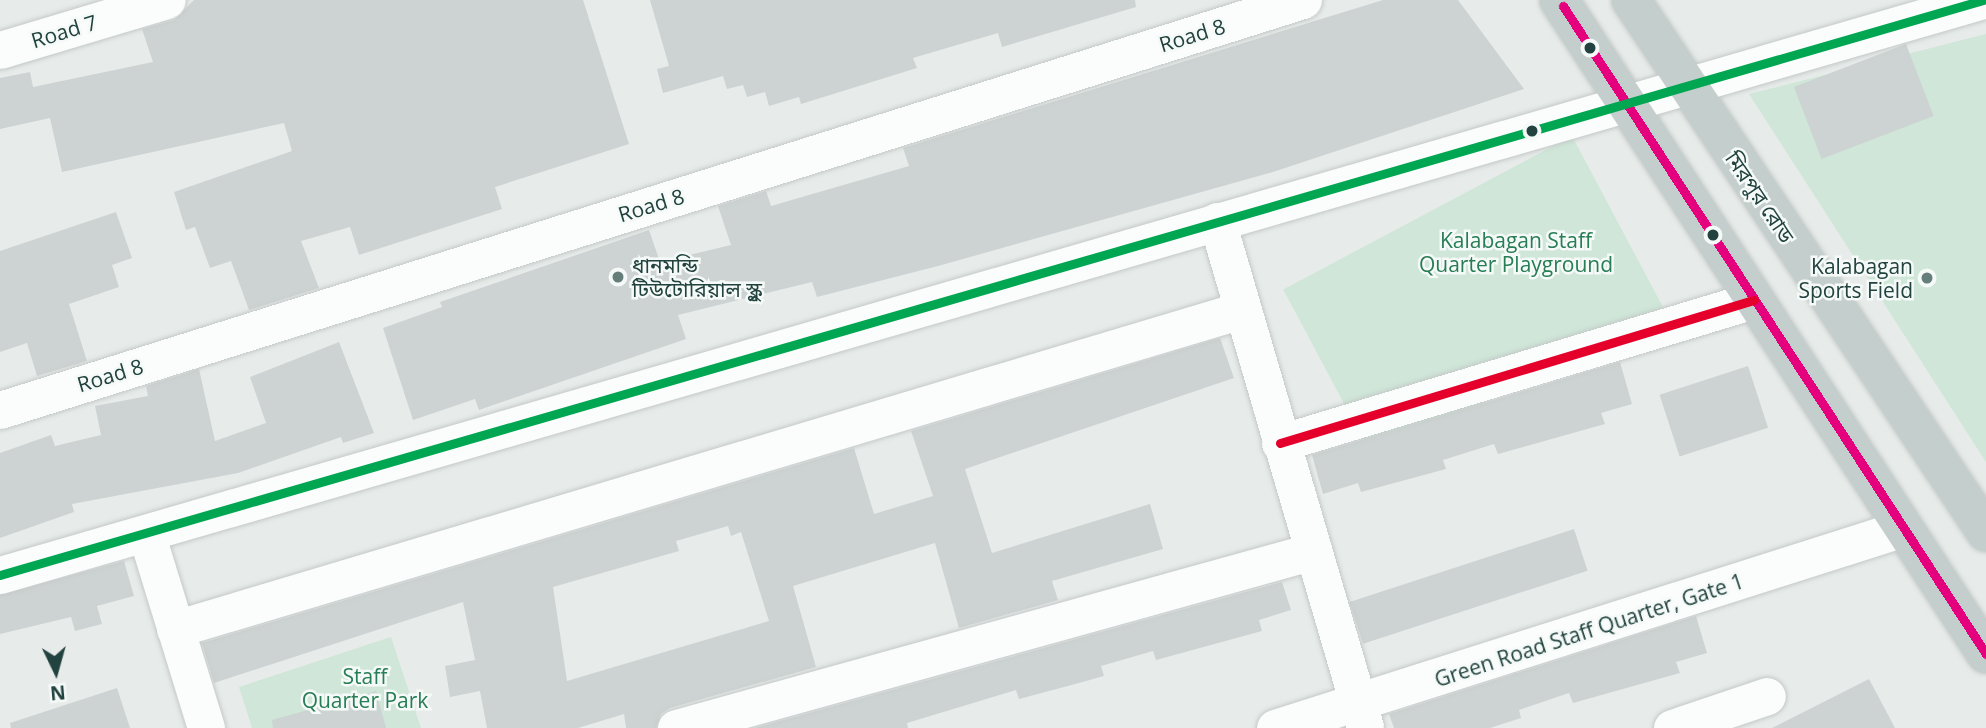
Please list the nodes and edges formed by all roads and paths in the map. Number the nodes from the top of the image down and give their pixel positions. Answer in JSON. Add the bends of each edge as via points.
{"nodes":[{"id":1,"x":167,"y":0,"type":"edge"},
{"id":2,"x":1303,"y":0,"type":"edge"},
{"id":3,"x":1559,"y":0,"type":"edge"},
{"id":4,"x":1631,"y":0,"type":"edge"},
{"id":5,"x":1983,"y":0,"type":"edge"},
{"id":6,"x":0,"y":50,"type":"edge"},
{"id":7,"x":1684,"y":85,"type":"junction"},
{"id":8,"x":1625,"y":105,"type":"junction"},
{"id":9,"x":1217,"y":222,"type":"junction"},
{"id":10,"x":1754,"y":300,"type":"junction"},
{"id":11,"x":1242,"y":310,"type":"junction"},
{"id":12,"x":0,"y":410,"type":"edge"},
{"id":13,"x":1280,"y":443,"type":"junction"},
{"id":14,"x":1901,"y":529,"type":"junction"},
{"id":15,"x":1986,"y":532,"type":"edge"},
{"id":16,"x":147,"y":536,"type":"junction"},
{"id":17,"x":1310,"y":552,"type":"junction"},
{"id":18,"x":0,"y":575,"type":"edge"},
{"id":19,"x":175,"y":629,"type":"junction"},
{"id":20,"x":1986,"y":654,"type":"edge"},
{"id":21,"x":1767,"y":696,"type":"dead end"},
{"id":22,"x":1361,"y":716,"type":"edge"},
{"id":23,"x":206,"y":728,"type":"edge"},
{"id":24,"x":676,"y":728,"type":"edge"},
{"id":25,"x":1275,"y":728,"type":"edge"},
{"id":26,"x":1672,"y":728,"type":"edge"}],
"edges":[{"from":1,"to":6,"type":"street","name":"Road 7"},
{"from":2,"to":12,"type":"street","name":"Road 8"},
{"from":3,"to":8,"type":"highway"},
{"from":4,"to":7,"type":"highway","name":"মিরপুর রোড"},
{"from":5,"to":7,"type":"street"},
{"from":7,"to":8,"type":"street"},
{"from":7,"to":15,"type":"highway","name":"মিরপুর রোড"},
{"from":8,"to":9,"type":"street"},
{"from":8,"to":10,"type":"highway"},
{"from":9,"to":11,"type":"street"},
{"from":9,"to":16,"type":"street"},
{"from":10,"to":13,"type":"street"},
{"from":10,"to":14,"type":"highway"},
{"from":11,"to":13,"type":"street"},
{"from":11,"to":19,"type":"street"},
{"from":13,"to":17,"type":"street"},
{"from":14,"to":20,"type":"highway"},
{"from":14,"to":22,"type":"street","name":"Green Road Staff Quarter, Gate 1"},
{"from":16,"to":18,"type":"street"},
{"from":16,"to":19,"type":"street"},
{"from":17,"to":22,"type":"street"},
{"from":17,"to":24,"type":"street"},
{"from":19,"to":23,"type":"street"},
{"from":21,"to":26,"type":"street"},
{"from":22,"to":25,"type":"street","name":"Green Road Staff Quarter, Gate 1"}]}
